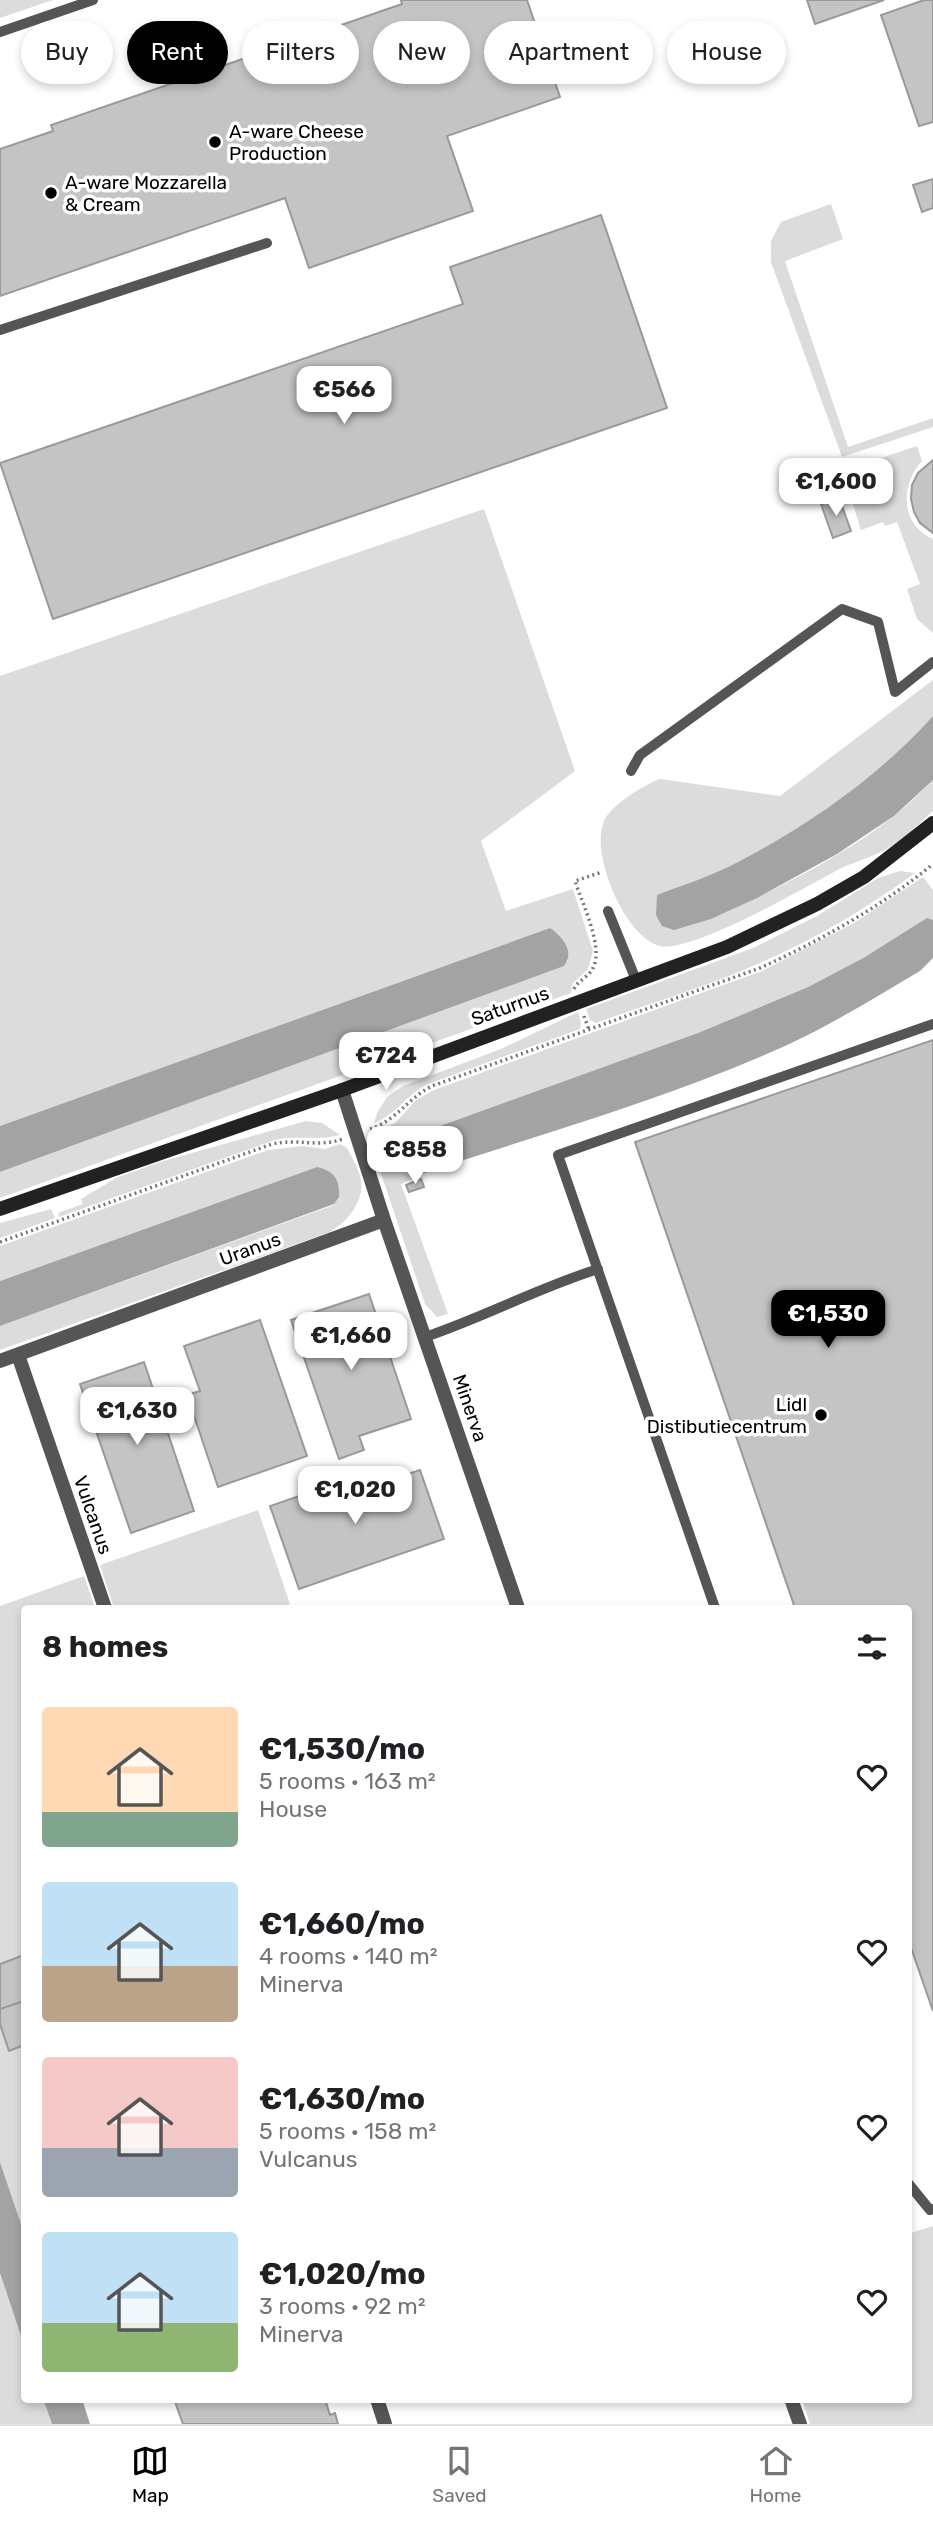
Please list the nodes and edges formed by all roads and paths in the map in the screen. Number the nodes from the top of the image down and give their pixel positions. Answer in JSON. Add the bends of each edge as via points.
{"nodes":[{"id":1,"x":93,"y":0,"type":"edge"},
{"id":2,"x":0,"y":32,"type":"edge"},
{"id":3,"x":267,"y":243,"type":"dead end"},
{"id":4,"x":0,"y":331,"type":"edge"},
{"id":5,"x":933,"y":662,"type":"edge"},
{"id":6,"x":631,"y":771,"type":"dead end"},
{"id":7,"x":933,"y":823,"type":"edge"},
{"id":8,"x":933,"y":864,"type":"edge"},
{"id":9,"x":602,"y":872,"type":"dead end"},
{"id":10,"x":608,"y":911,"type":"dead end"},
{"id":11,"x":636,"y":980,"type":"junction"},
{"id":12,"x":575,"y":992,"type":"dead end"},
{"id":13,"x":582,"y":1011,"type":"dead end"},
{"id":14,"x":933,"y":1024,"type":"edge"},
{"id":15,"x":589,"y":1030,"type":"junction"},
{"id":16,"x":342,"y":1090,"type":"junction"},
{"id":17,"x":374,"y":1128,"type":"dead end"},
{"id":18,"x":342,"y":1139,"type":"dead end"},
{"id":19,"x":0,"y":1209,"type":"edge"},
{"id":20,"x":384,"y":1220,"type":"junction"},
{"id":21,"x":0,"y":1242,"type":"edge"},
{"id":22,"x":597,"y":1269,"type":"junction"},
{"id":23,"x":425,"y":1337,"type":"junction"},
{"id":24,"x":18,"y":1355,"type":"junction"},
{"id":25,"x":0,"y":1361,"type":"edge"},
{"id":26,"x":104,"y":1605,"type":"edge"},
{"id":27,"x":517,"y":1605,"type":"edge"},
{"id":28,"x":714,"y":1605,"type":"edge"},
{"id":29,"x":912,"y":2188,"type":"edge"},
{"id":30,"x":933,"y":2209,"type":"edge"},
{"id":31,"x":378,"y":2403,"type":"edge"},
{"id":32,"x":792,"y":2403,"type":"edge"},
{"id":33,"x":385,"y":2424,"type":"edge"},
{"id":34,"x":800,"y":2424,"type":"edge"}],
"edges":[{"from":1,"to":2,"type":"lane"},
{"from":3,"to":4,"type":"lane"},
{"from":5,"to":6,"type":"lane","via":[[895,692],[878,622],[842,609],[640,755]]},
{"from":7,"to":11,"type":"main road","name":"Saturnus","via":[[864,877],[817,904],[737,943]]},
{"from":8,"to":15,"type":"path","via":[[870,909],[803,948]]},
{"from":9,"to":12,"type":"path","via":[[575,881],[597,952],[593,970],[576,984]]},
{"from":10,"to":11,"type":"lane"},
{"from":11,"to":16,"type":"main road","name":"Saturnus"},
{"from":13,"to":15,"type":"path"},
{"from":14,"to":22,"type":"lane","via":[[558,1155]]},
{"from":15,"to":17,"type":"path","via":[[432,1086],[412,1098],[390,1121]]},
{"from":16,"to":19,"type":"main road","name":"Saturnus"},
{"from":16,"to":20,"type":"street"},
{"from":18,"to":21,"type":"path","via":[[323,1144],[272,1144]]},
{"from":20,"to":23,"type":"street","name":"Minerva"},
{"from":20,"to":24,"type":"street","name":"Uranus"},
{"from":22,"to":23,"type":"lane"},
{"from":22,"to":28,"type":"lane"},
{"from":23,"to":27,"type":"street","name":"Minerva"},
{"from":24,"to":25,"type":"street","name":"Uranus"},
{"from":24,"to":26,"type":"street","name":"Vulcanus"},
{"from":29,"to":30,"type":"lane"},
{"from":31,"to":33,"type":"street"},
{"from":32,"to":34,"type":"street"}]}
